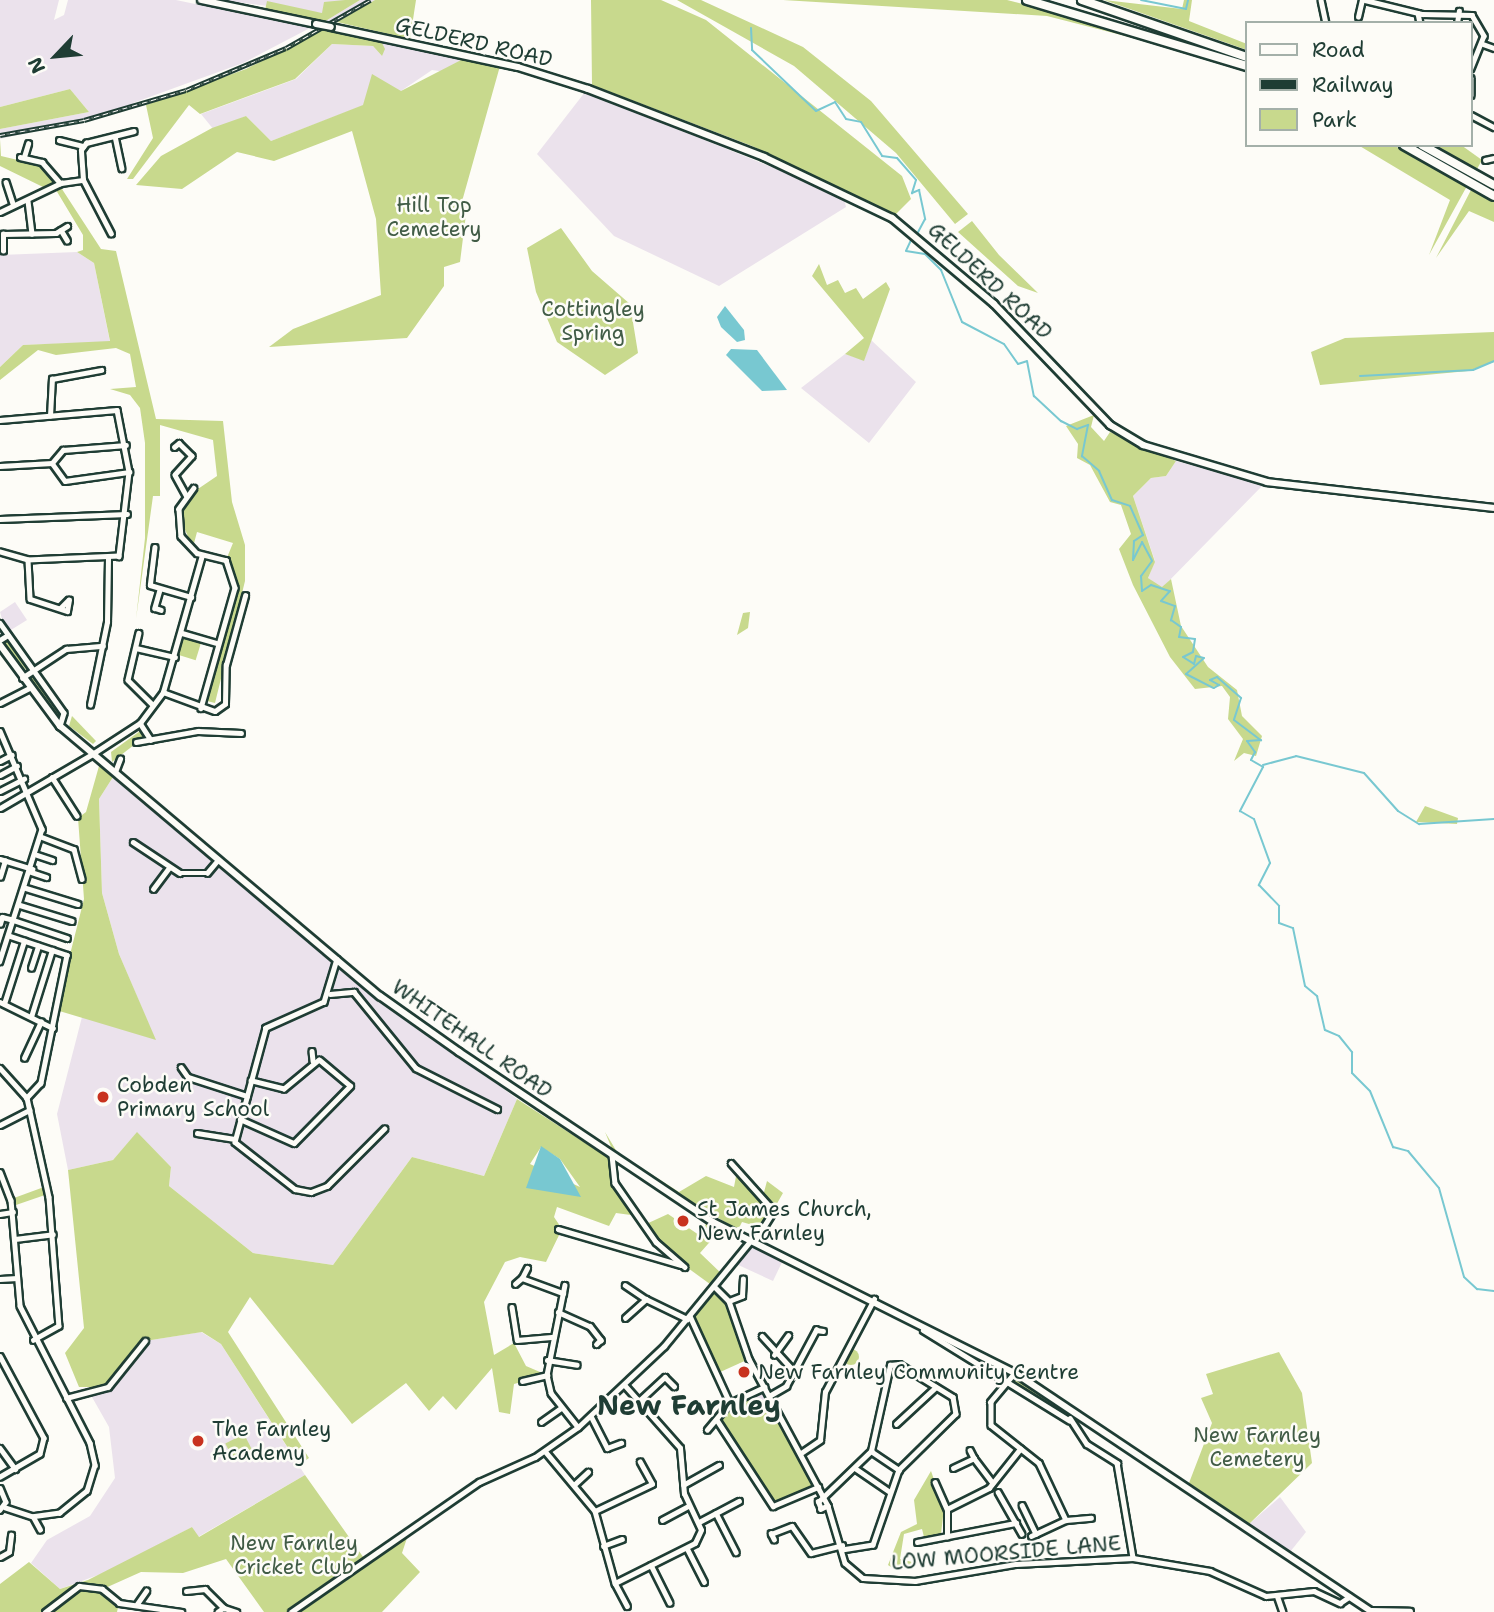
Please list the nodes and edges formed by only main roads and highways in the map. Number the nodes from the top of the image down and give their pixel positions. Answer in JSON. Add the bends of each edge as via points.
{"nodes":[{"id":1,"x":201,"y":0,"type":"edge"},
{"id":2,"x":1027,"y":0,"type":"edge"},
{"id":3,"x":1082,"y":0,"type":"edge"},
{"id":4,"x":1246,"y":57,"type":"edge"},
{"id":5,"x":1246,"y":66,"type":"edge"},
{"id":6,"x":1408,"y":147,"type":"edge"},
{"id":7,"x":1426,"y":147,"type":"edge"},
{"id":8,"x":1494,"y":186,"type":"edge"},
{"id":9,"x":1494,"y":196,"type":"edge"},
{"id":10,"x":1494,"y":508,"type":"edge"},
{"id":11,"x":0,"y":642,"type":"edge"},
{"id":12,"x":1371,"y":1612,"type":"edge"},
{"id":13,"x":1410,"y":1612,"type":"edge"}],
"edges":[{"from":1,"to":10,"type":"main road","name":"GELDERD ROAD","bridge":true,"via":[[518,67],[764,157],[892,218],[995,304],[1110,425],[1143,445],[1267,482]]},
{"from":2,"to":5,"type":"highway","via":[[1167,38]]},
{"from":3,"to":4,"type":"highway"},
{"from":6,"to":9,"type":"highway"},
{"from":7,"to":8,"type":"highway"},
{"from":11,"to":12,"type":"main road","name":"WHITEHALL ROAD","via":[[21,678],[60,726],[380,996],[612,1155],[753,1240],[1015,1373]]},
{"from":12,"to":13,"type":"main road"}]}
